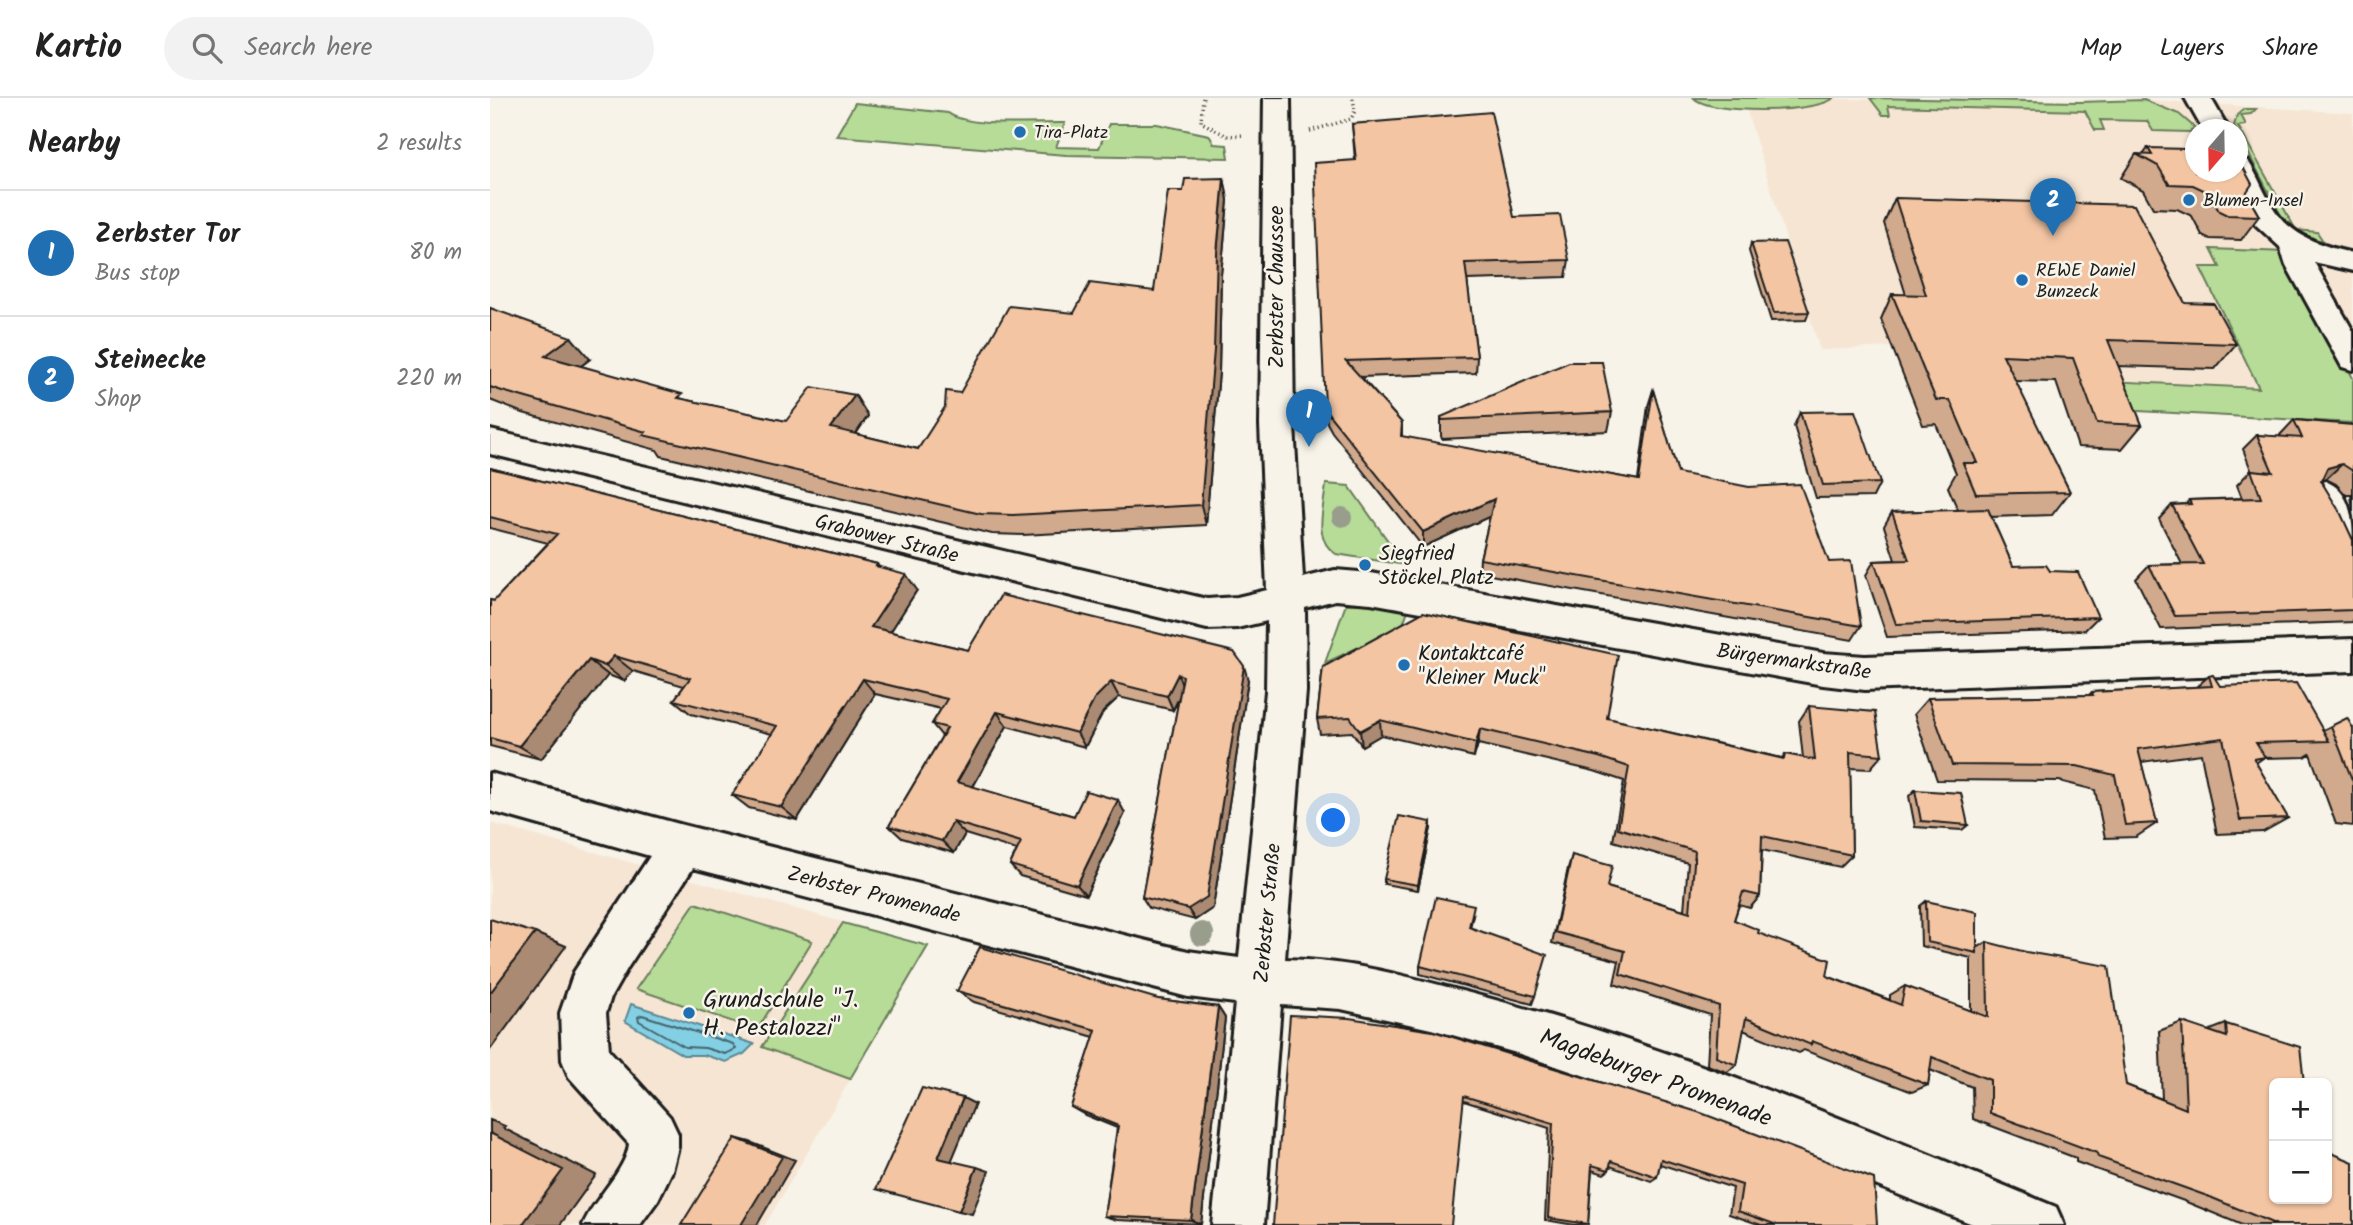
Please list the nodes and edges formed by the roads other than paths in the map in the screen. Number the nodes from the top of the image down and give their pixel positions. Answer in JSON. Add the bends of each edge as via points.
{"nodes":[{"id":1,"x":1277,"y":98,"type":"edge"},
{"id":2,"x":2198,"y":98,"type":"edge"},
{"id":3,"x":2210,"y":119,"type":"edge"},
{"id":4,"x":2246,"y":182,"type":"edge"},
{"id":5,"x":2292,"y":241,"type":"junction"},
{"id":6,"x":2353,"y":262,"type":"edge"},
{"id":7,"x":2353,"y":359,"type":"edge"},
{"id":8,"x":490,"y":442,"type":"edge"},
{"id":9,"x":2325,"y":494,"type":"edge"},
{"id":10,"x":2353,"y":538,"type":"edge"},
{"id":11,"x":1286,"y":601,"type":"junction"},
{"id":12,"x":2353,"y":655,"type":"edge"},
{"id":13,"x":490,"y":792,"type":"edge"},
{"id":14,"x":683,"y":845,"type":"junction"},
{"id":15,"x":1261,"y":982,"type":"junction"},
{"id":16,"x":610,"y":1225,"type":"edge"},
{"id":17,"x":1238,"y":1225,"type":"edge"},
{"id":18,"x":2038,"y":1225,"type":"edge"}],
"edges":[{"from":1,"to":11,"type":"street","name":"Zerbster Chaussee","via":[[1277,425]]},
{"from":2,"to":3,"type":"street"},
{"from":4,"to":5,"type":"street","via":[[2269,223]]},
{"from":5,"to":6,"type":"street"},
{"from":5,"to":7,"type":"street"},
{"from":8,"to":11,"type":"street","name":"Grabower Straße","via":[[1176,608],[1225,615]]},
{"from":9,"to":10,"type":"street"},
{"from":11,"to":12,"type":"street","name":"Bürgermarkstraße","via":[[1324,587],[1371,588],[1865,673]]},
{"from":11,"to":15,"type":"street","name":"Zerbster Straße","via":[[1286,691]]},
{"from":13,"to":14,"type":"street","name":"Zerbster Promenade"},
{"from":14,"to":15,"type":"street","name":"Zerbster Promenade","via":[[1188,974]]},
{"from":14,"to":16,"type":"street","via":[[612,951],[590,988],[583,1013],[586,1060],[653,1134],[655,1148],[652,1161]]},
{"from":15,"to":17,"type":"street","name":"Zerbster Straße"},
{"from":15,"to":18,"type":"street","name":"Magdeburger Promenade","via":[[1337,985],[1430,1005],[1588,1049],[1739,1104]]}]}
